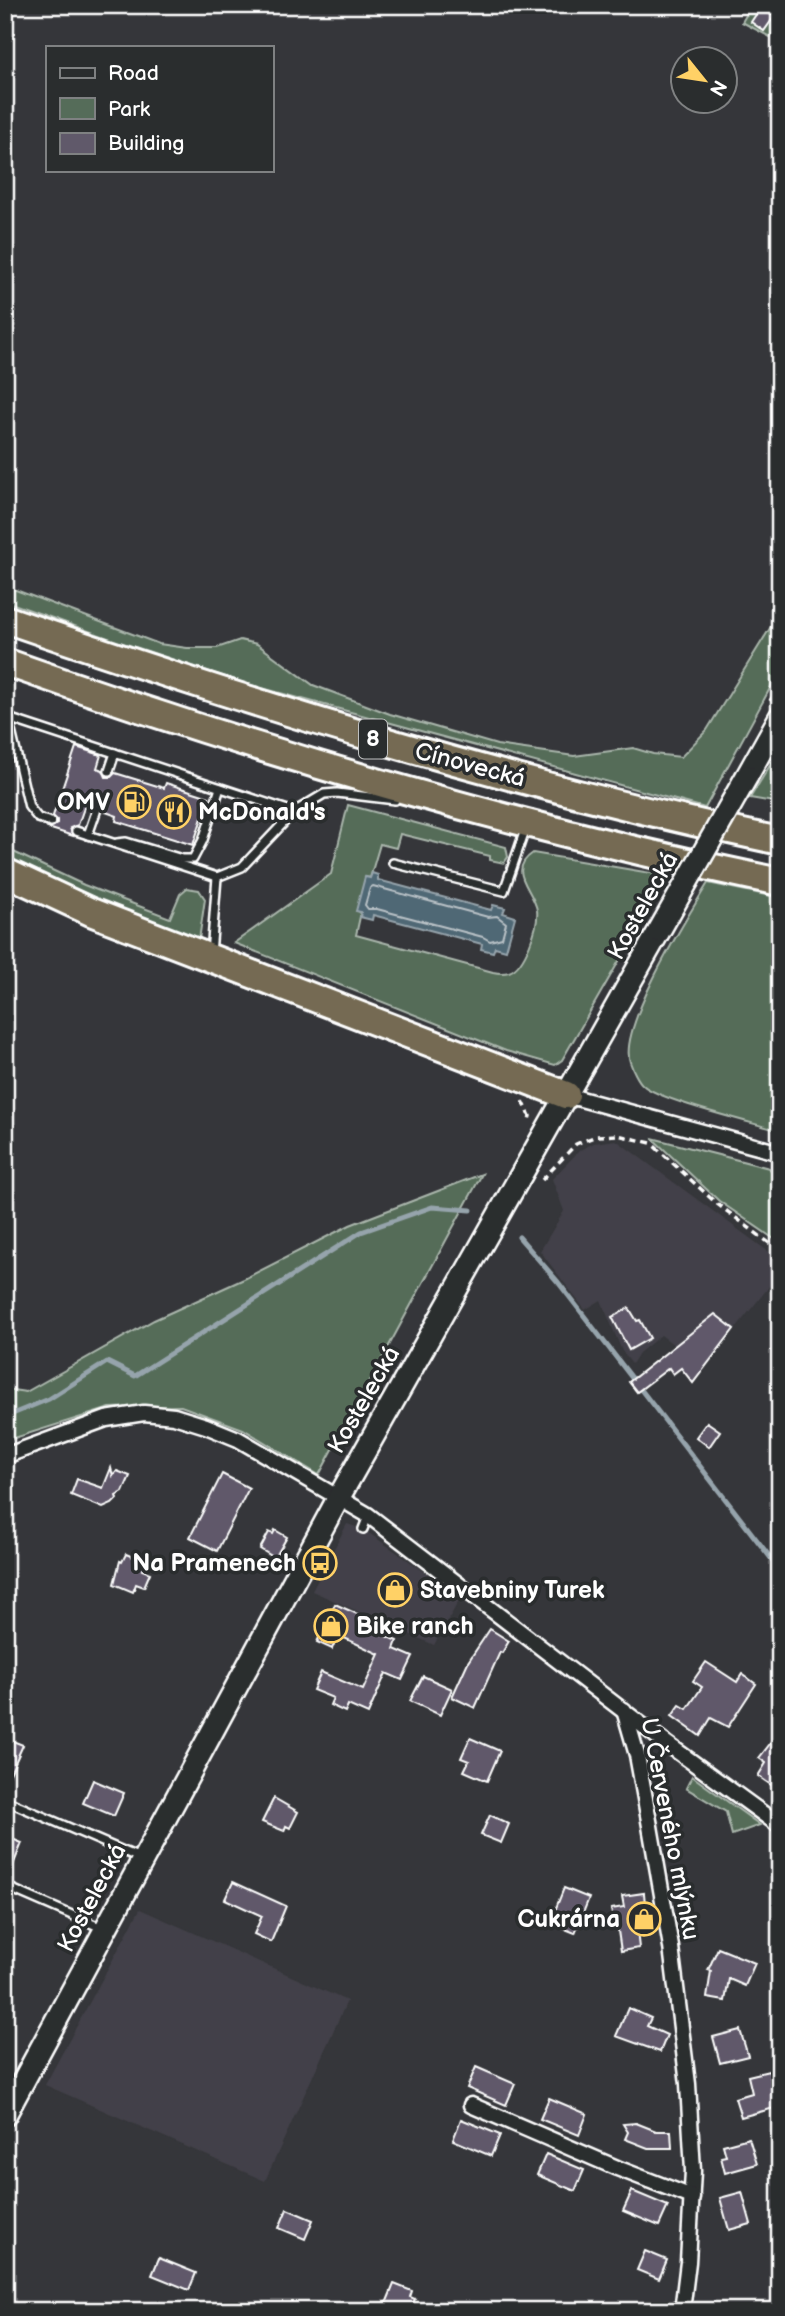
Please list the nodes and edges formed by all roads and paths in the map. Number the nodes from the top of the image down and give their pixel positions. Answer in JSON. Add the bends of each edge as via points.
{"nodes":[{"id":1,"x":5,"y":619,"type":"edge"},
{"id":2,"x":5,"y":662,"type":"edge"},
{"id":3,"x":7,"y":716,"type":"edge"},
{"id":4,"x":780,"y":717,"type":"edge"},
{"id":5,"x":115,"y":753,"type":"junction"},
{"id":6,"x":109,"y":771,"type":"dead end"},
{"id":7,"x":220,"y":788,"type":"junction"},
{"id":8,"x":402,"y":800,"type":"dead end"},
{"id":9,"x":415,"y":802,"type":"dead end"},
{"id":10,"x":97,"y":809,"type":"dead end"},
{"id":11,"x":480,"y":810,"type":"junction"},
{"id":12,"x":294,"y":812,"type":"junction"},
{"id":13,"x":51,"y":822,"type":"dead end"},
{"id":14,"x":528,"y":823,"type":"junction"},
{"id":15,"x":76,"y":831,"type":"dead end"},
{"id":16,"x":88,"y":835,"type":"junction"},
{"id":17,"x":780,"y":841,"type":"edge"},
{"id":18,"x":113,"y":843,"type":"junction"},
{"id":19,"x":393,"y":863,"type":"dead end"},
{"id":20,"x":5,"y":872,"type":"edge"},
{"id":21,"x":217,"y":877,"type":"junction"},
{"id":22,"x":780,"y":882,"type":"edge"},
{"id":23,"x":211,"y":958,"type":"junction"},
{"id":24,"x":566,"y":1095,"type":"junction"},
{"id":25,"x":780,"y":1153,"type":"edge"},
{"id":26,"x":556,"y":1163,"type":"dead end"},
{"id":27,"x":780,"y":1251,"type":"edge"},
{"id":28,"x":5,"y":1456,"type":"edge"},
{"id":29,"x":339,"y":1497,"type":"junction"},
{"id":30,"x":624,"y":1710,"type":"junction"},
{"id":31,"x":5,"y":1800,"type":"edge"},
{"id":32,"x":780,"y":1826,"type":"edge"},
{"id":33,"x":143,"y":1859,"type":"junction"},
{"id":34,"x":5,"y":1886,"type":"edge"},
{"id":35,"x":105,"y":1929,"type":"junction"},
{"id":36,"x":471,"y":2105,"type":"dead end"},
{"id":37,"x":5,"y":2115,"type":"edge"},
{"id":38,"x":692,"y":2197,"type":"junction"},
{"id":39,"x":682,"y":2311,"type":"edge"}],
"edges":[{"from":1,"to":17,"type":"highway","name":"Cínovecká","number":"8","via":[[341,730],[579,794]]},
{"from":2,"to":11,"type":"highway","name":"Cínovecká","number":"8","via":[[234,739]]},
{"from":3,"to":5,"type":"lane"},
{"from":3,"to":13,"type":"lane","via":[[29,807],[38,818]]},
{"from":4,"to":24,"type":"main road","name":"Kostelecká","bridge":true},
{"from":5,"to":6,"type":"lane"},
{"from":5,"to":7,"type":"lane"},
{"from":7,"to":12,"type":"lane"},
{"from":7,"to":18,"type":"lane","via":[[193,859],[126,842]]},
{"from":8,"to":12,"type":"lane","via":[[324,794]]},
{"from":9,"to":11,"type":"lane"},
{"from":10,"to":16,"type":"lane"},
{"from":11,"to":14,"type":"highway","name":"Cínovecká","number":"8"},
{"from":12,"to":21,"type":"lane","via":[[242,867]]},
{"from":14,"to":19,"type":"lane","via":[[504,891]]},
{"from":14,"to":22,"type":"highway","name":"Cínovecká","number":"8"},
{"from":15,"to":16,"type":"lane"},
{"from":16,"to":18,"type":"lane"},
{"from":18,"to":21,"type":"lane"},
{"from":20,"to":23,"type":"highway","via":[[91,912]]},
{"from":21,"to":23,"type":"lane"},
{"from":23,"to":24,"type":"highway"},
{"from":24,"to":25,"type":"street"},
{"from":24,"to":29,"type":"main road","name":"Kostelecká"},
{"from":26,"to":27,"type":"path","via":[[576,1144],[596,1136],[618,1135],[652,1143],[716,1203]]},
{"from":28,"to":29,"type":"street","via":[[106,1419],[144,1413],[174,1416],[238,1439]]},
{"from":29,"to":30,"type":"street","name":"U Červeného mlýnku","via":[[366,1522]]},
{"from":29,"to":33,"type":"main road","name":"Kostelecká"},
{"from":30,"to":32,"type":"street"},
{"from":30,"to":38,"type":"street","name":"U Červeného mlýnku","via":[[637,1755],[671,1947],[688,2084]]},
{"from":31,"to":33,"type":"lane"},
{"from":33,"to":35,"type":"main road","name":"Kostelecká"},
{"from":34,"to":35,"type":"lane"},
{"from":35,"to":37,"type":"main road","name":"Kostelecká"},
{"from":36,"to":38,"type":"street"},
{"from":38,"to":39,"type":"street","name":"U Červeného mlýnku"}]}
